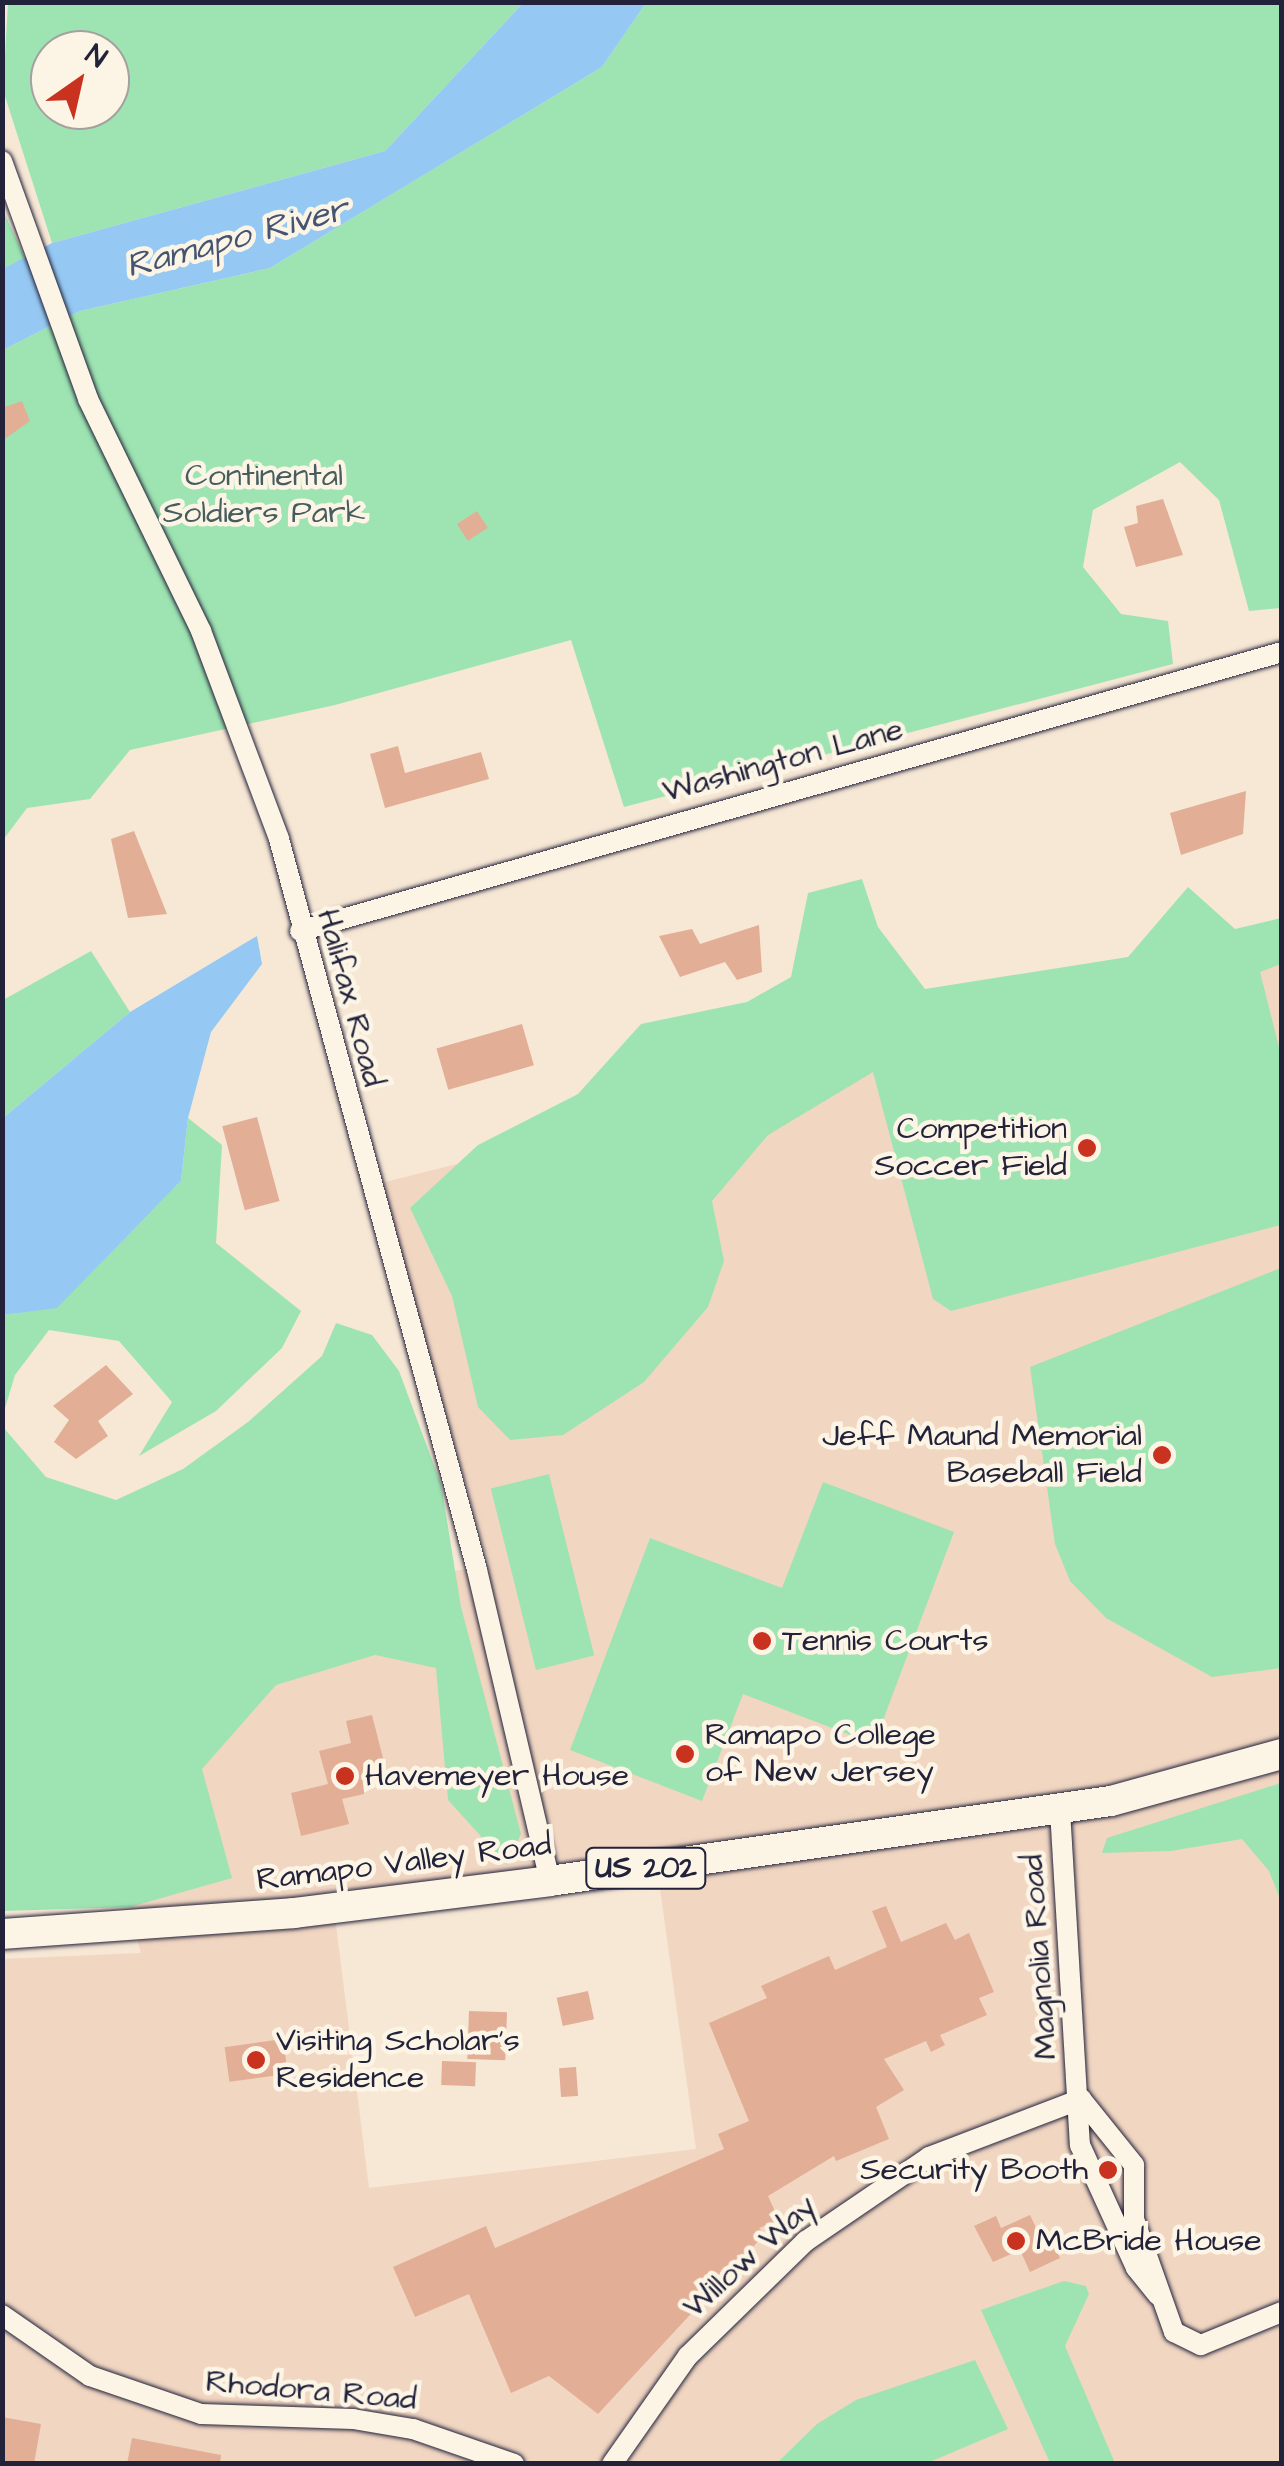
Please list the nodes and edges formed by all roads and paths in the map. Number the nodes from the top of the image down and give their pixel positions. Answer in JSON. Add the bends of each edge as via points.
{"nodes":[{"id":1,"x":2,"y":161,"type":"edge"},
{"id":2,"x":1282,"y":652,"type":"edge"},
{"id":3,"x":300,"y":931,"type":"junction"},
{"id":4,"x":1282,"y":1754,"type":"edge"},
{"id":5,"x":1060,"y":1810,"type":"junction"},
{"id":6,"x":550,"y":1882,"type":"junction"},
{"id":7,"x":2,"y":1934,"type":"edge"},
{"id":8,"x":1081,"y":2099,"type":"junction"},
{"id":9,"x":1158,"y":2295,"type":"junction"},
{"id":10,"x":1282,"y":2312,"type":"edge"},
{"id":11,"x":2,"y":2315,"type":"edge"},
{"id":12,"x":514,"y":2464,"type":"edge"},
{"id":13,"x":612,"y":2464,"type":"edge"}],
"edges":[{"from":1,"to":3,"type":"street","name":"Halifax Road","via":[[97,417],[201,630],[279,839]]},
{"from":2,"to":3,"type":"street","name":"Washington Lane","via":[[565,850]]},
{"from":3,"to":6,"type":"street","name":"Halifax Road","via":[[477,1570]]},
{"from":4,"to":5,"type":"main road","name":"Ramapo Valley Road","number":"US 202"},
{"from":5,"to":6,"type":"main road","name":"Ramapo Valley Road","number":"US 202"},
{"from":5,"to":8,"type":"street","name":"Magnolia Road"},
{"from":6,"to":7,"type":"main road","name":"Ramapo Valley Road","number":"US 202","via":[[307,1912]]},
{"from":8,"to":9,"type":"street","name":"Magnolia Road","via":[[1080,2145],[1136,2268]]},
{"from":8,"to":9,"type":"street","name":"Magnolia Road","via":[[1134,2166],[1134,2219]]},
{"from":8,"to":13,"type":"street","name":"Willow Way","via":[[929,2157],[806,2241],[688,2356]]},
{"from":9,"to":10,"type":"street","via":[[1174,2332],[1200,2346]]},
{"from":11,"to":12,"type":"street","name":"Rhodora Road","via":[[90,2376],[201,2414],[353,2419],[413,2428]]}]}
